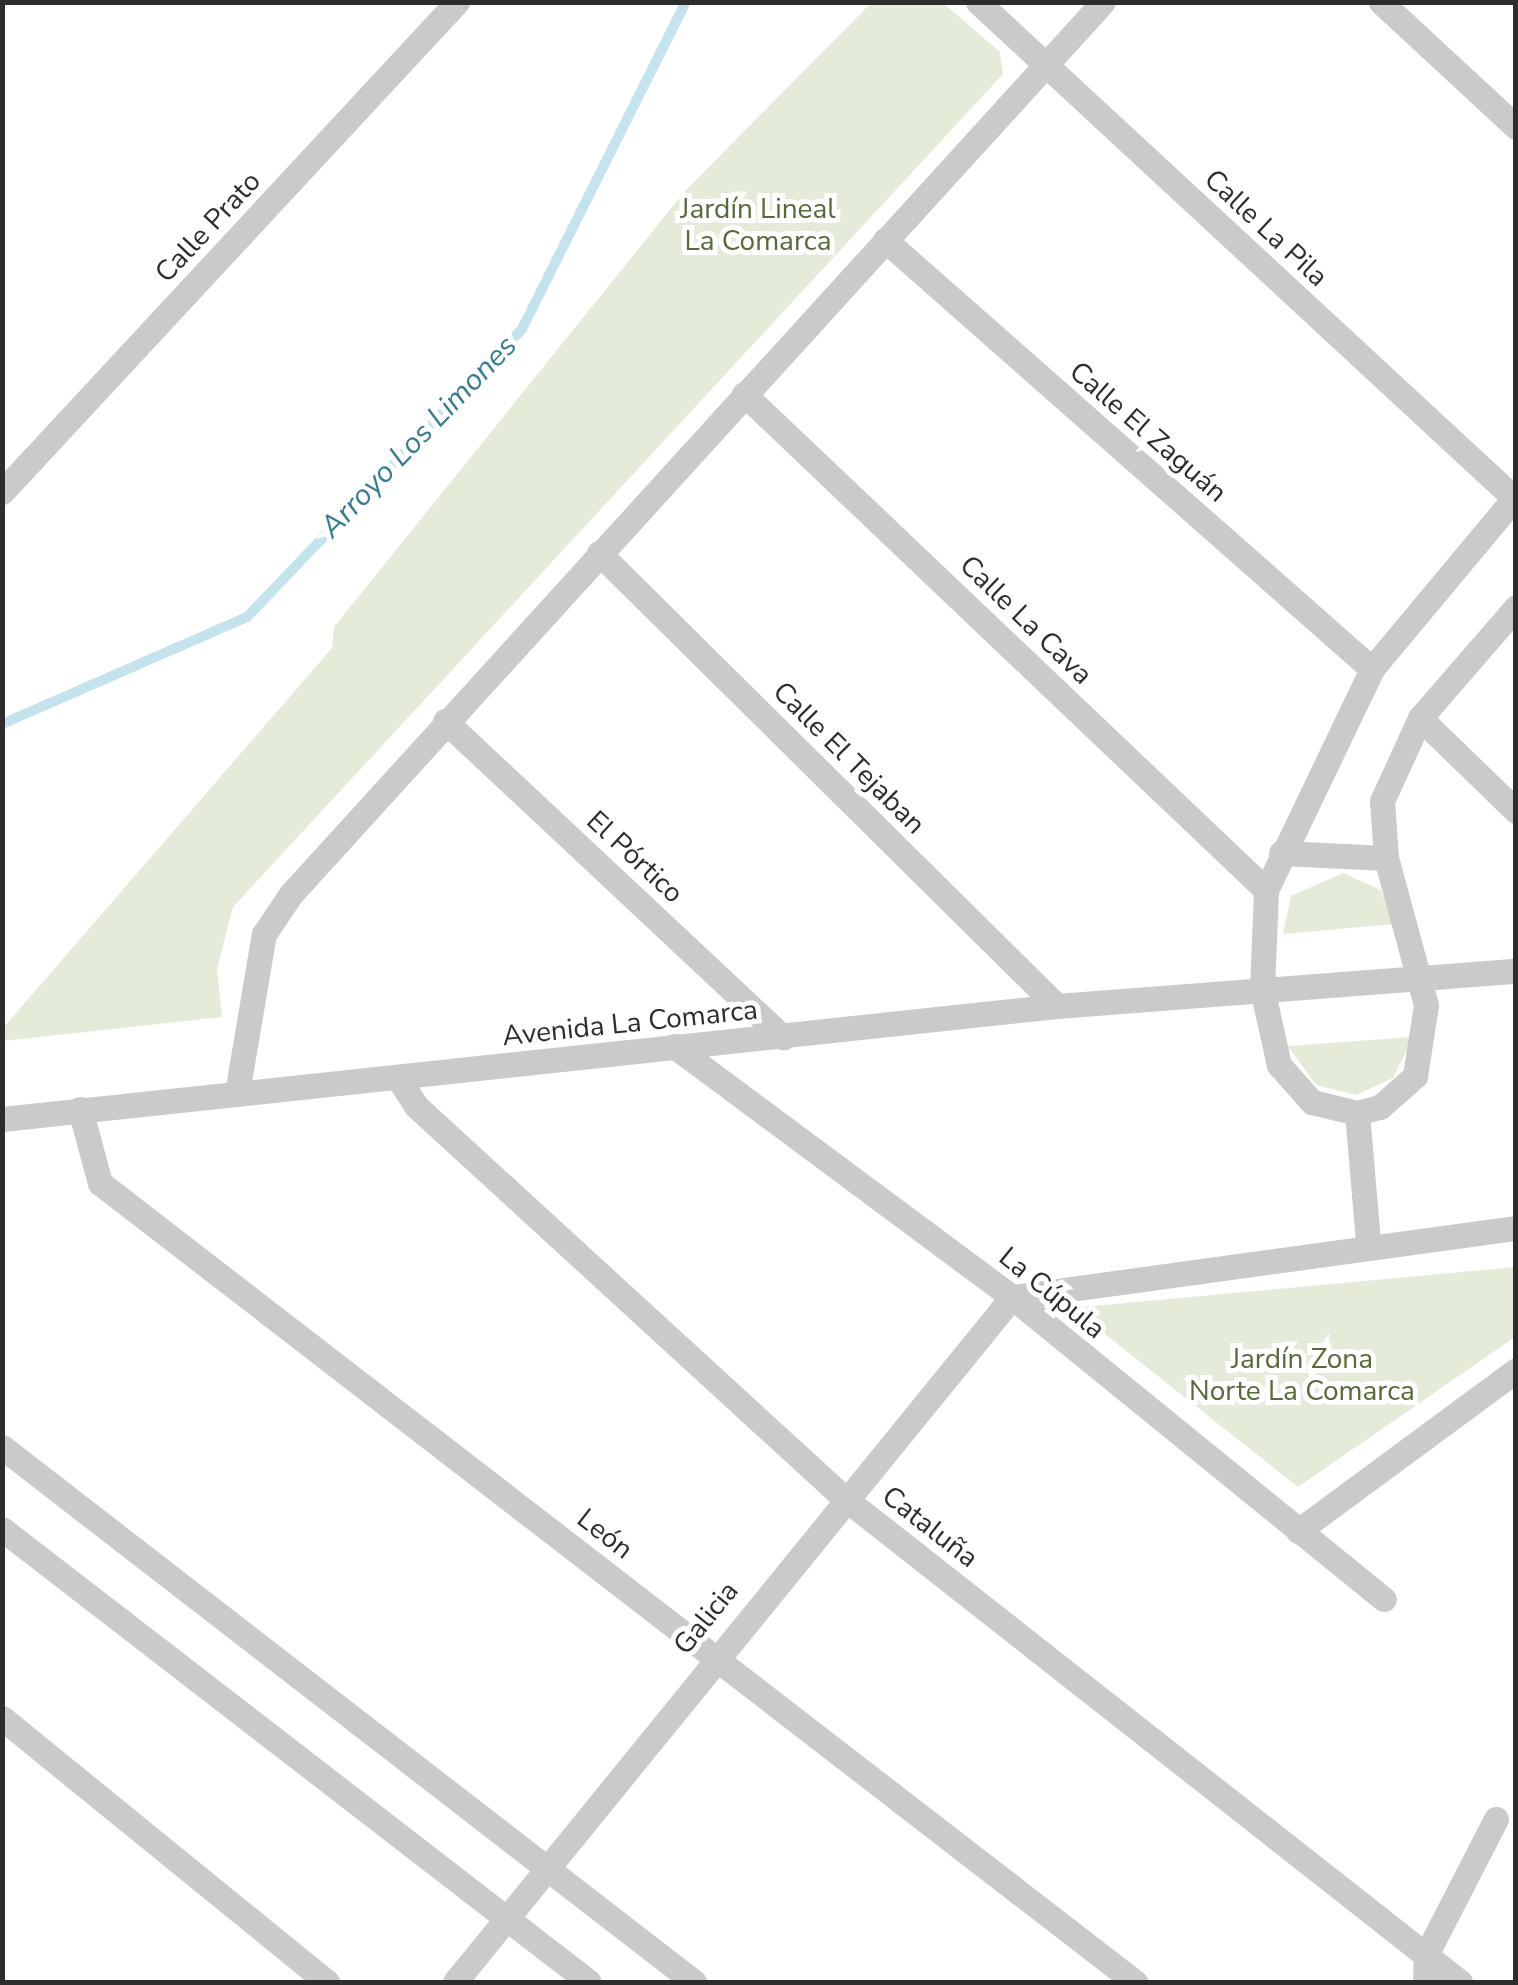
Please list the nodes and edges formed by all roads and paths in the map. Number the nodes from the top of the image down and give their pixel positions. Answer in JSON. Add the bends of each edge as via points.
{"nodes":[{"id":1,"x":457,"y":2,"type":"edge"},
{"id":2,"x":978,"y":2,"type":"edge"},
{"id":3,"x":1103,"y":2,"type":"edge"},
{"id":4,"x":1382,"y":2,"type":"edge"},
{"id":5,"x":1046,"y":65,"type":"junction"},
{"id":6,"x":1516,"y":127,"type":"edge"},
{"id":7,"x":885,"y":240,"type":"junction"},
{"id":8,"x":744,"y":394,"type":"junction"},
{"id":9,"x":2,"y":492,"type":"edge"},
{"id":10,"x":1514,"y":497,"type":"edge"},
{"id":11,"x":599,"y":553,"type":"junction"},
{"id":12,"x":1516,"y":607,"type":"edge"},
{"id":13,"x":1372,"y":670,"type":"junction"},
{"id":14,"x":1420,"y":718,"type":"junction"},
{"id":15,"x":445,"y":721,"type":"junction"},
{"id":16,"x":1516,"y":810,"type":"edge"},
{"id":17,"x":1281,"y":854,"type":"junction"},
{"id":18,"x":1386,"y":858,"type":"junction"},
{"id":19,"x":1266,"y":890,"type":"junction"},
{"id":20,"x":1516,"y":970,"type":"edge"},
{"id":21,"x":1417,"y":978,"type":"junction"},
{"id":22,"x":1262,"y":988,"type":"junction"},
{"id":23,"x":1057,"y":1006,"type":"junction"},
{"id":24,"x":783,"y":1037,"type":"junction"},
{"id":25,"x":674,"y":1046,"type":"junction"},
{"id":26,"x":398,"y":1078,"type":"junction"},
{"id":27,"x":238,"y":1087,"type":"junction"},
{"id":28,"x":80,"y":1109,"type":"junction"},
{"id":29,"x":1357,"y":1112,"type":"junction"},
{"id":30,"x":3,"y":1119,"type":"edge"},
{"id":31,"x":1516,"y":1228,"type":"edge"},
{"id":32,"x":1368,"y":1242,"type":"junction"},
{"id":33,"x":1012,"y":1298,"type":"junction"},
{"id":34,"x":1516,"y":1370,"type":"edge"},
{"id":35,"x":2,"y":1448,"type":"edge"},
{"id":36,"x":843,"y":1497,"type":"junction"},
{"id":37,"x":2,"y":1529,"type":"edge"},
{"id":38,"x":1298,"y":1532,"type":"junction"},
{"id":39,"x":1384,"y":1599,"type":"dead end"},
{"id":40,"x":714,"y":1656,"type":"junction"},
{"id":41,"x":2,"y":1718,"type":"edge"},
{"id":42,"x":1496,"y":1820,"type":"dead end"},
{"id":43,"x":549,"y":1869,"type":"junction"},
{"id":44,"x":507,"y":1920,"type":"junction"},
{"id":45,"x":1426,"y":1956,"type":"junction"},
{"id":46,"x":327,"y":1982,"type":"edge"},
{"id":47,"x":454,"y":1982,"type":"edge"},
{"id":48,"x":590,"y":1982,"type":"edge"},
{"id":49,"x":694,"y":1982,"type":"edge"},
{"id":50,"x":1134,"y":1982,"type":"edge"},
{"id":51,"x":1425,"y":1982,"type":"edge"},
{"id":52,"x":1460,"y":1982,"type":"edge"}],
"edges":[{"from":1,"to":9,"type":"street","name":"Calle Prato"},
{"from":2,"to":5,"type":"street","name":"Calle La Pila"},
{"from":3,"to":5,"type":"street"},
{"from":4,"to":6,"type":"street"},
{"from":5,"to":7,"type":"street"},
{"from":5,"to":10,"type":"street","name":"Calle La Pila"},
{"from":7,"to":8,"type":"street"},
{"from":7,"to":13,"type":"street","name":"Calle El Zaguán"},
{"from":8,"to":11,"type":"street"},
{"from":8,"to":19,"type":"street","name":"Calle La Cava"},
{"from":10,"to":13,"type":"street"},
{"from":11,"to":15,"type":"street"},
{"from":11,"to":23,"type":"street","name":"Calle El Tejaban"},
{"from":12,"to":14,"type":"street"},
{"from":13,"to":17,"type":"street"},
{"from":14,"to":16,"type":"street"},
{"from":14,"to":18,"type":"street","via":[[1382,801]]},
{"from":15,"to":24,"type":"street","name":"El Pórtico"},
{"from":15,"to":27,"type":"street","via":[[264,934]]},
{"from":17,"to":18,"type":"street"},
{"from":17,"to":19,"type":"street"},
{"from":18,"to":21,"type":"street"},
{"from":19,"to":22,"type":"street"},
{"from":20,"to":21,"type":"street","name":"Avenida La Comarca"},
{"from":21,"to":22,"type":"street","name":"Avenida La Comarca"},
{"from":21,"to":29,"type":"street","via":[[1426,1031],[1415,1076],[1390,1100]]},
{"from":22,"to":23,"type":"street","name":"Avenida La Comarca"},
{"from":22,"to":29,"type":"street","via":[[1293,1088],[1312,1102]]},
{"from":23,"to":24,"type":"street","name":"Avenida La Comarca"},
{"from":24,"to":25,"type":"street","name":"Avenida La Comarca"},
{"from":25,"to":26,"type":"street","name":"Avenida La Comarca"},
{"from":25,"to":33,"type":"street","name":"La Cúpula"},
{"from":26,"to":27,"type":"street","name":"Avenida La Comarca"},
{"from":26,"to":36,"type":"street","name":"Cataluña","via":[[416,1106]]},
{"from":27,"to":28,"type":"street","name":"Avenida La Comarca"},
{"from":28,"to":30,"type":"street","name":"Avenida La Comarca"},
{"from":28,"to":40,"type":"street","name":"León","via":[[100,1183]]},
{"from":29,"to":32,"type":"street"},
{"from":31,"to":32,"type":"street"},
{"from":32,"to":33,"type":"street"},
{"from":33,"to":36,"type":"street","name":"Galicia"},
{"from":33,"to":38,"type":"street","name":"La Cúpula"},
{"from":34,"to":38,"type":"street"},
{"from":35,"to":43,"type":"street"},
{"from":36,"to":40,"type":"street","name":"Galicia"},
{"from":36,"to":45,"type":"street","name":"Cataluña"},
{"from":37,"to":44,"type":"street"},
{"from":38,"to":39,"type":"street","name":"La Cúpula"},
{"from":40,"to":43,"type":"street","name":"Galicia"},
{"from":40,"to":50,"type":"street","name":"León"},
{"from":41,"to":46,"type":"street"},
{"from":42,"to":45,"type":"street"},
{"from":43,"to":44,"type":"street","name":"Galicia"},
{"from":43,"to":49,"type":"street"},
{"from":44,"to":47,"type":"street","name":"Galicia"},
{"from":44,"to":48,"type":"street"},
{"from":45,"to":51,"type":"street"},
{"from":45,"to":52,"type":"street","name":"Cataluña"}]}
